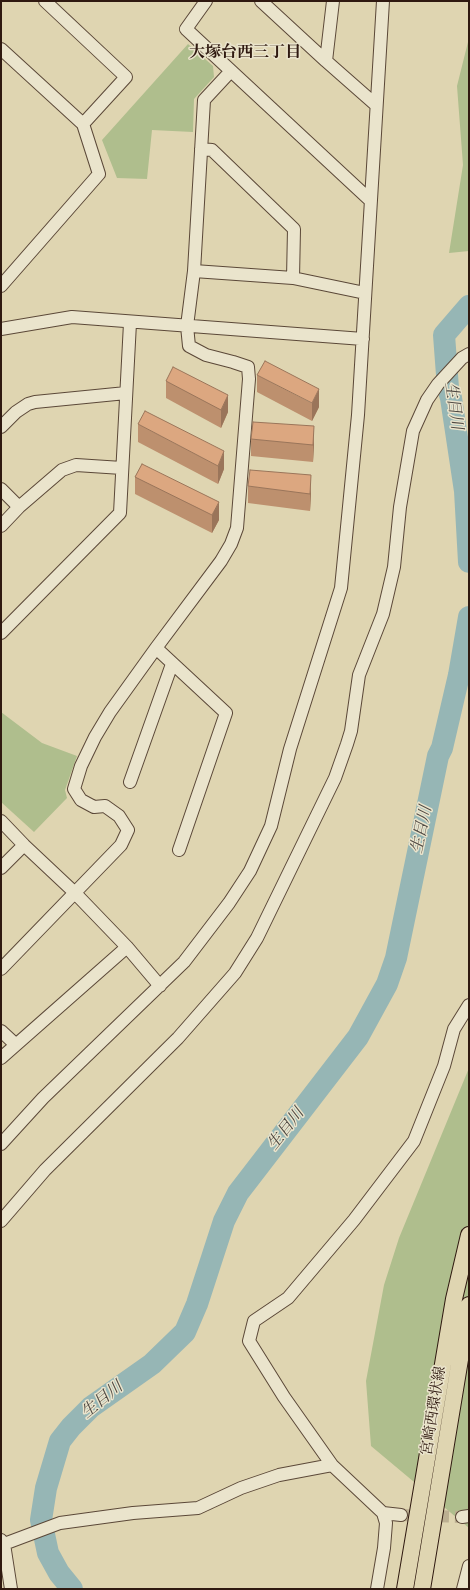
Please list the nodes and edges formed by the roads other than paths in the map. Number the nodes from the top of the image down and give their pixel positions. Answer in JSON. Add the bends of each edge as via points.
{"nodes":[{"id":1,"x":45,"y":1,"type":"edge"},
{"id":2,"x":206,"y":1,"type":"edge"},
{"id":3,"x":261,"y":1,"type":"edge"},
{"id":4,"x":333,"y":1,"type":"edge"},
{"id":5,"x":383,"y":1,"type":"edge"},
{"id":6,"x":1,"y":49,"type":"edge"},
{"id":7,"x":326,"y":61,"type":"junction"},
{"id":8,"x":230,"y":72,"type":"junction"},
{"id":9,"x":376,"y":104,"type":"junction"},
{"id":10,"x":83,"y":124,"type":"junction"},
{"id":11,"x":201,"y":149,"type":"junction"},
{"id":12,"x":371,"y":201,"type":"junction"},
{"id":13,"x":194,"y":271,"type":"junction"},
{"id":14,"x":293,"y":278,"type":"junction"},
{"id":15,"x":1,"y":286,"type":"edge"},
{"id":16,"x":365,"y":293,"type":"junction"},
{"id":17,"x":130,"y":323,"type":"junction"},
{"id":18,"x":187,"y":326,"type":"junction"},
{"id":19,"x":1,"y":328,"type":"edge"},
{"id":20,"x":363,"y":339,"type":"junction"},
{"id":21,"x":469,"y":354,"type":"edge"},
{"id":22,"x":126,"y":392,"type":"junction"},
{"id":23,"x":1,"y":426,"type":"edge"},
{"id":24,"x":122,"y":468,"type":"junction"},
{"id":25,"x":1,"y":489,"type":"edge"},
{"id":26,"x":19,"y":508,"type":"junction"},
{"id":27,"x":1,"y":526,"type":"edge"},
{"id":28,"x":1,"y":633,"type":"edge"},
{"id":29,"x":156,"y":648,"type":"junction"},
{"id":30,"x":172,"y":664,"type":"junction"},
{"id":31,"x":130,"y":782,"type":"dead end"},
{"id":32,"x":1,"y":822,"type":"edge"},
{"id":33,"x":24,"y":845,"type":"junction"},
{"id":34,"x":179,"y":850,"type":"dead end"},
{"id":35,"x":1,"y":868,"type":"edge"},
{"id":36,"x":74,"y":892,"type":"junction"},
{"id":37,"x":126,"y":947,"type":"junction"},
{"id":38,"x":1,"y":969,"type":"edge"},
{"id":39,"x":160,"y":986,"type":"junction"},
{"id":40,"x":469,"y":1005,"type":"edge"},
{"id":41,"x":1,"y":1031,"type":"edge"},
{"id":42,"x":15,"y":1044,"type":"junction"},
{"id":43,"x":1,"y":1058,"type":"edge"},
{"id":44,"x":1,"y":1144,"type":"edge"},
{"id":45,"x":1,"y":1221,"type":"edge"},
{"id":46,"x":469,"y":1235,"type":"edge"},
{"id":47,"x":469,"y":1305,"type":"edge"},
{"id":48,"x":332,"y":1465,"type":"junction"},
{"id":49,"x":382,"y":1513,"type":"junction"},
{"id":50,"x":400,"y":1515,"type":"tunnel mouth"},
{"id":51,"x":2,"y":1542,"type":"edge"},
{"id":52,"x":469,"y":1566,"type":"edge"},
{"id":53,"x":11,"y":1589,"type":"edge"},
{"id":54,"x":377,"y":1589,"type":"edge"},
{"id":55,"x":405,"y":1589,"type":"edge"},
{"id":56,"x":422,"y":1589,"type":"edge"},
{"id":57,"x":463,"y":1589,"type":"edge"}],
"edges":[{"from":1,"to":10,"type":"street","via":[[126,77]]},
{"from":2,"to":8,"type":"street","via":[[186,29]]},
{"from":3,"to":7,"type":"street"},
{"from":4,"to":7,"type":"street"},
{"from":5,"to":9,"type":"street"},
{"from":6,"to":10,"type":"street"},
{"from":7,"to":9,"type":"street"},
{"from":8,"to":11,"type":"street","via":[[204,100]]},
{"from":8,"to":12,"type":"street"},
{"from":9,"to":12,"type":"street"},
{"from":10,"to":15,"type":"street","via":[[98,174]]},
{"from":11,"to":13,"type":"street"},
{"from":11,"to":14,"type":"street","via":[[212,150],[294,229]]},
{"from":12,"to":16,"type":"street"},
{"from":13,"to":14,"type":"street"},
{"from":13,"to":18,"type":"street"},
{"from":14,"to":16,"type":"street"},
{"from":16,"to":20,"type":"street"},
{"from":17,"to":18,"type":"street"},
{"from":17,"to":19,"type":"street","via":[[72,317]]},
{"from":17,"to":22,"type":"street"},
{"from":18,"to":20,"type":"street"},
{"from":18,"to":29,"type":"street","via":[[189,346],[206,355],[248,367],[237,528],[221,561]]},
{"from":20,"to":39,"type":"street","via":[[341,588],[290,749],[271,826],[250,871],[229,903],[184,962]]},
{"from":21,"to":45,"type":"street","via":[[438,384],[427,400],[413,431],[400,506],[394,567],[383,614],[359,675],[347,744],[335,778],[257,938],[235,973],[178,1038],[45,1170]]},
{"from":22,"to":23,"type":"street","via":[[35,402],[16,412]]},
{"from":22,"to":24,"type":"street"},
{"from":24,"to":26,"type":"street","via":[[76,465],[62,470]]},
{"from":24,"to":28,"type":"street","via":[[120,513]]},
{"from":25,"to":26,"type":"street"},
{"from":26,"to":27,"type":"street"},
{"from":29,"to":30,"type":"street"},
{"from":29,"to":36,"type":"street","via":[[106,718],[81,766],[74,789],[81,800],[94,807],[105,806],[119,816],[128,830],[121,845]]},
{"from":30,"to":31,"type":"street"},
{"from":30,"to":34,"type":"street","via":[[226,713]]},
{"from":32,"to":33,"type":"street"},
{"from":33,"to":35,"type":"street"},
{"from":33,"to":36,"type":"street"},
{"from":36,"to":37,"type":"street"},
{"from":36,"to":38,"type":"street"},
{"from":37,"to":39,"type":"street"},
{"from":37,"to":42,"type":"street"},
{"from":39,"to":44,"type":"street","via":[[43,1098]]},
{"from":40,"to":48,"type":"street","via":[[454,1029],[444,1066],[414,1141],[354,1220],[288,1298],[254,1321],[249,1340],[284,1397]]},
{"from":41,"to":42,"type":"street"},
{"from":42,"to":43,"type":"street"},
{"from":46,"to":55,"type":"main road","name":"宮崎西環状線","via":[[454,1299]]},
{"from":47,"to":56,"type":"main road","name":"宮崎西環状線"},
{"from":48,"to":49,"type":"street"},
{"from":48,"to":51,"type":"street","via":[[271,1478],[241,1488],[198,1508],[132,1513],[60,1523]]},
{"from":49,"to":50,"type":"street"},
{"from":49,"to":54,"type":"street","via":[[386,1523]]},
{"from":51,"to":53,"type":"street"},
{"from":52,"to":57,"type":"street"}]}
